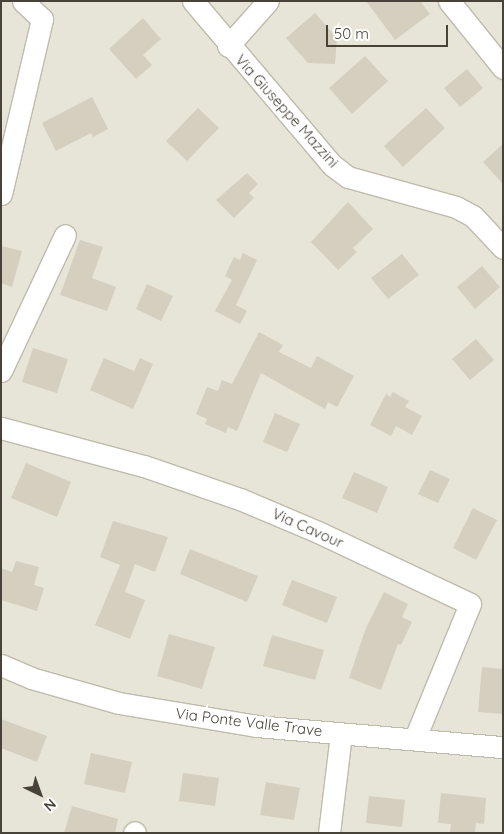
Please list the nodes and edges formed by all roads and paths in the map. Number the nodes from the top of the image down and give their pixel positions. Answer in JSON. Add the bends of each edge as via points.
{"nodes":[{"id":1,"x":23,"y":1,"type":"edge"},
{"id":2,"x":193,"y":1,"type":"edge"},
{"id":3,"x":268,"y":1,"type":"edge"},
{"id":4,"x":449,"y":1,"type":"edge"},
{"id":5,"x":228,"y":46,"type":"junction"},
{"id":6,"x":503,"y":68,"type":"edge"},
{"id":7,"x":1,"y":194,"type":"edge"},
{"id":8,"x":65,"y":235,"type":"dead end"},
{"id":9,"x":503,"y":248,"type":"edge"},
{"id":10,"x":1,"y":371,"type":"edge"},
{"id":11,"x":1,"y":428,"type":"edge"},
{"id":12,"x":1,"y":665,"type":"edge"},
{"id":13,"x":341,"y":734,"type":"junction"},
{"id":14,"x":415,"y":738,"type":"junction"},
{"id":15,"x":503,"y":747,"type":"edge"},
{"id":16,"x":328,"y":833,"type":"edge"}],
"edges":[{"from":1,"to":7,"type":"street","via":[[42,19]]},
{"from":2,"to":5,"type":"street","name":"Via Giuseppe Mazzini"},
{"from":3,"to":5,"type":"street"},
{"from":4,"to":6,"type":"street"},
{"from":5,"to":9,"type":"street","name":"Via Giuseppe Mazzini","via":[[332,165],[348,177],[456,207],[473,216]]},
{"from":8,"to":10,"type":"street"},
{"from":11,"to":14,"type":"street","name":"Via Cavour","via":[[144,466],[240,500],[318,532],[470,604]]},
{"from":12,"to":13,"type":"street","name":"Via Ponte Valle Trave","via":[[31,678],[119,704],[256,726]]},
{"from":13,"to":14,"type":"street","name":"Via Ponte Valle Trave"},
{"from":13,"to":16,"type":"street"},
{"from":14,"to":15,"type":"street","name":"Via Ponte Valle Trave"}]}
